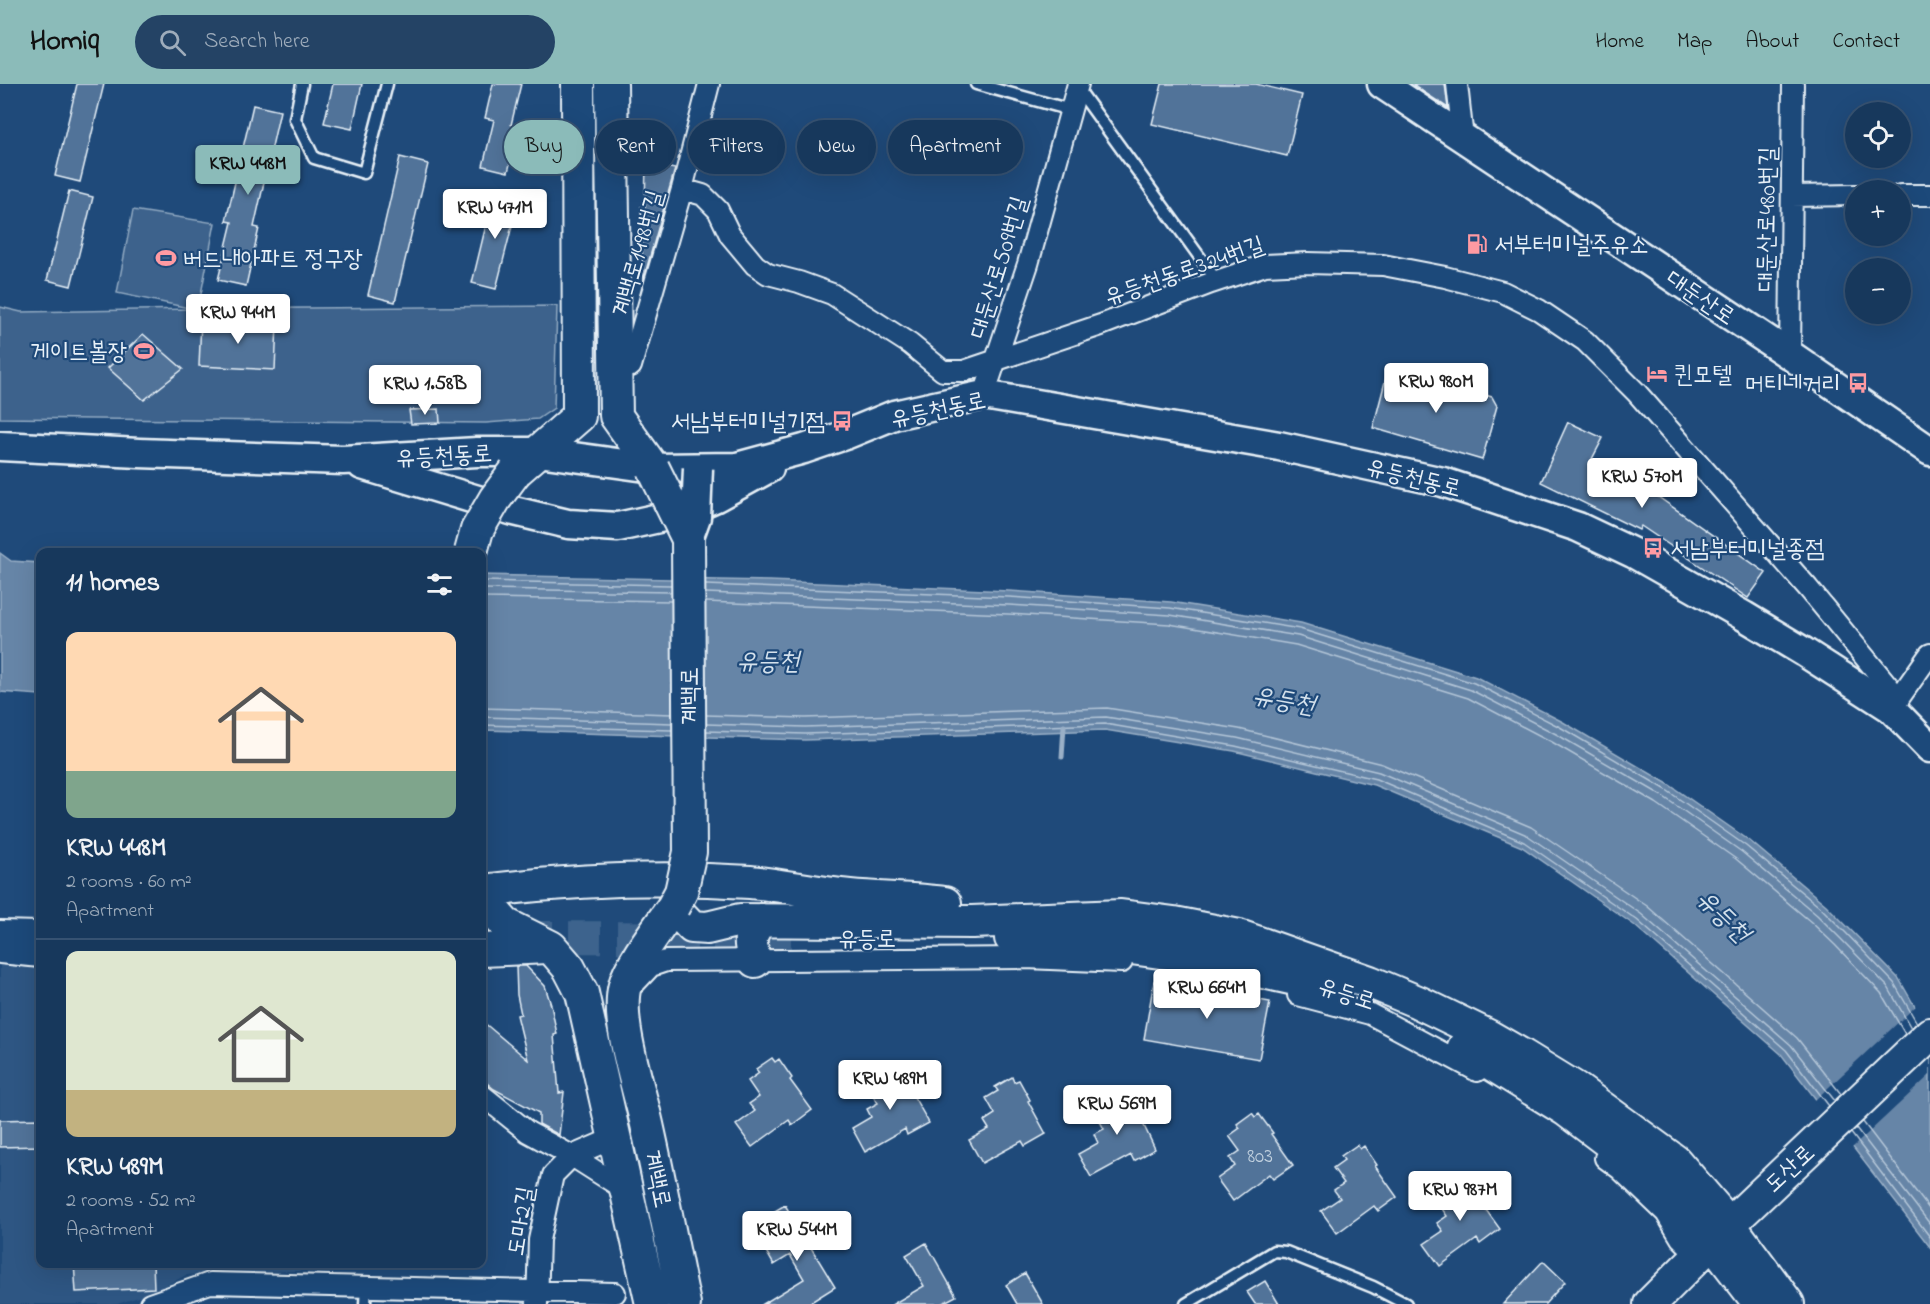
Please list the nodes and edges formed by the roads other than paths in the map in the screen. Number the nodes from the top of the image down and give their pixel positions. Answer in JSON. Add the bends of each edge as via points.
{"nodes":[{"id":1,"x":302,"y":84,"type":"edge"},
{"id":2,"x":387,"y":84,"type":"edge"},
{"id":3,"x":578,"y":84,"type":"edge"},
{"id":4,"x":612,"y":84,"type":"edge"},
{"id":5,"x":709,"y":84,"type":"edge"},
{"id":6,"x":975,"y":84,"type":"edge"},
{"id":7,"x":1382,"y":84,"type":"edge"},
{"id":8,"x":1457,"y":84,"type":"edge"},
{"id":9,"x":1793,"y":84,"type":"edge"},
{"id":10,"x":1076,"y":85,"type":"edge"},
{"id":11,"x":1071,"y":110,"type":"junction"},
{"id":12,"x":1463,"y":139,"type":"junction"},
{"id":13,"x":682,"y":189,"type":"junction"},
{"id":14,"x":1845,"y":195,"type":"edge"},
{"id":15,"x":1911,"y":195,"type":"edge"},
{"id":16,"x":1930,"y":195,"type":"edge"},
{"id":17,"x":1792,"y":196,"type":"junction"},
{"id":18,"x":1217,"y":281,"type":"junction"},
{"id":19,"x":1790,"y":355,"type":"junction"},
{"id":20,"x":996,"y":359,"type":"junction"},
{"id":21,"x":631,"y":366,"type":"dead end"},
{"id":22,"x":984,"y":395,"type":"junction"},
{"id":23,"x":0,"y":446,"type":"edge"},
{"id":24,"x":804,"y":449,"type":"junction"},
{"id":25,"x":1930,"y":451,"type":"edge"},
{"id":26,"x":343,"y":460,"type":"junction"},
{"id":27,"x":526,"y":462,"type":"junction"},
{"id":28,"x":653,"y":468,"type":"junction"},
{"id":29,"x":698,"y":468,"type":"junction"},
{"id":30,"x":688,"y":539,"type":"junction"},
{"id":31,"x":472,"y":548,"type":"edge"},
{"id":32,"x":1930,"y":654,"type":"edge"},
{"id":33,"x":1895,"y":704,"type":"junction"},
{"id":34,"x":1930,"y":748,"type":"edge"},
{"id":35,"x":674,"y":907,"type":"junction"},
{"id":36,"x":488,"y":909,"type":"edge"},
{"id":37,"x":0,"y":917,"type":"edge"},
{"id":38,"x":1056,"y":918,"type":"junction"},
{"id":39,"x":761,"y":920,"type":"junction"},
{"id":40,"x":36,"y":936,"type":"edge"},
{"id":41,"x":0,"y":937,"type":"edge"},
{"id":42,"x":36,"y":938,"type":"edge"},
{"id":43,"x":791,"y":938,"type":"tunnel mouth"},
{"id":44,"x":36,"y":939,"type":"edge"},
{"id":45,"x":551,"y":947,"type":"junction"},
{"id":46,"x":486,"y":950,"type":"edge"},
{"id":47,"x":0,"y":952,"type":"edge"},
{"id":48,"x":755,"y":960,"type":"junction"},
{"id":49,"x":622,"y":1004,"type":"junction"},
{"id":50,"x":1413,"y":1028,"type":"junction"},
{"id":51,"x":1930,"y":1034,"type":"edge"},
{"id":52,"x":486,"y":1098,"type":"edge"},
{"id":53,"x":616,"y":1137,"type":"junction"},
{"id":54,"x":572,"y":1156,"type":"junction"},
{"id":55,"x":627,"y":1191,"type":"junction"},
{"id":56,"x":1718,"y":1235,"type":"junction"},
{"id":57,"x":615,"y":1293,"type":"dead end"},
{"id":58,"x":366,"y":1295,"type":"edge"},
{"id":59,"x":537,"y":1297,"type":"edge"},
{"id":60,"x":150,"y":1304,"type":"edge"},
{"id":61,"x":652,"y":1304,"type":"edge"},
{"id":62,"x":684,"y":1304,"type":"edge"},
{"id":63,"x":1186,"y":1304,"type":"edge"},
{"id":64,"x":1406,"y":1304,"type":"edge"},
{"id":65,"x":1650,"y":1304,"type":"edge"},
{"id":66,"x":1761,"y":1304,"type":"edge"},
{"id":67,"x":1788,"y":1304,"type":"edge"}],
"edges":[{"from":1,"to":2,"type":"lane","via":[[295,119],[314,158],[364,173]]},
{"from":3,"to":27,"type":"main road","via":[[579,416]]},
{"from":4,"to":28,"type":"main road","name":"계백로","via":[[616,416]]},
{"from":5,"to":13,"type":"street","name":"계백로1498번길"},
{"from":6,"to":11,"type":"lane"},
{"from":7,"to":12,"type":"main road","name":"대둔산로"},
{"from":8,"to":12,"type":"street"},
{"from":9,"to":17,"type":"street","name":"대둔산로480번길"},
{"from":10,"to":11,"type":"street","name":"대둔산로509번길"},
{"from":10,"to":18,"type":"lane"},
{"from":11,"to":20,"type":"street","name":"대둔산로509번길","via":[[1028,264]]},
{"from":12,"to":19,"type":"main road","name":"대둔산로"},
{"from":13,"to":20,"type":"street","name":"유등천동로324번길","via":[[703,195],[718,210],[730,235],[755,265],[768,274],[832,294],[910,344],[943,371],[964,371]]},
{"from":13,"to":21,"type":"street","name":"계백로1498번길"},
{"from":14,"to":17,"type":"street"},
{"from":15,"to":16,"type":"street"},
{"from":17,"to":19,"type":"street","name":"대둔산로480번길"},
{"from":18,"to":20,"type":"street","name":"유등천동로324번길"},
{"from":18,"to":33,"type":"street","name":"유등천동로324번길","via":[[1265,265],[1383,265],[1503,292],[1539,310],[1585,341],[1637,393],[1808,588]]},
{"from":19,"to":25,"type":"main road","name":"대둔산로"},
{"from":20,"to":22,"type":"street","name":"대둔산로509번길"},
{"from":22,"to":24,"type":"main road","name":"유등천동로","via":[[894,415]]},
{"from":22,"to":33,"type":"main road","name":"유등천동로","via":[[1279,446],[1443,482],[1578,527],[1633,553]]},
{"from":23,"to":26,"type":"main road","name":"유등천동로"},
{"from":24,"to":26,"type":"main road","via":[[716,498],[677,514],[618,527],[568,524],[514,511]]},
{"from":24,"to":29,"type":"main road","name":"유등천동로","via":[[737,467]]},
{"from":26,"to":27,"type":"main road","name":"유등천동로","via":[[477,452]]},
{"from":27,"to":28,"type":"main road","name":"유등천동로"},
{"from":27,"to":31,"type":"main road","bridge":true,"via":[[495,499],[477,530]]},
{"from":28,"to":29,"type":"main road","name":"유등천동로"},
{"from":28,"to":30,"type":"main road","name":"계백로","bridge":true},
{"from":29,"to":30,"type":"main road","bridge":true,"via":[[696,517]]},
{"from":30,"to":35,"type":"main road","name":"계백로","bridge":true,"via":[[690,852]]},
{"from":32,"to":33,"type":"street"},
{"from":33,"to":34,"type":"main road","name":"유등천동로"},
{"from":35,"to":39,"type":"main road","via":[[692,927]]},
{"from":35,"to":49,"type":"main road","name":"계백로","via":[[633,967],[625,983]]},
{"from":36,"to":38,"type":"main road","via":[[578,881],[680,878],[942,902]]},
{"from":36,"to":45,"type":"main road","name":"계백로"},
{"from":37,"to":40,"type":"main road"},
{"from":38,"to":39,"type":"main road","via":[[972,922]]},
{"from":38,"to":56,"type":"main road","name":"유등로","via":[[1121,916],[1239,936],[1418,1002],[1488,1036],[1575,1088],[1675,1161]]},
{"from":39,"to":48,"type":"main road","via":[[751,932]]},
{"from":41,"to":42,"type":"main road"},
{"from":43,"to":50,"type":"main road","name":"유등로","via":[[1027,938],[1196,957],[1341,990],[1385,1005]]},
{"from":44,"to":47,"type":"street"},
{"from":45,"to":46,"type":"main road"},
{"from":45,"to":53,"type":"main road","name":"계백로","via":[[569,968],[582,993]]},
{"from":48,"to":49,"type":"street","via":[[658,963],[638,978]]},
{"from":48,"to":50,"type":"street","via":[[1026,958],[1131,962],[1280,990]]},
{"from":49,"to":62,"type":"main road","name":"계백로"},
{"from":50,"to":56,"type":"main road","name":"유등로","via":[[1522,1082],[1566,1110],[1656,1178]]},
{"from":51,"to":56,"type":"main road","name":"도산로"},
{"from":52,"to":54,"type":"street","via":[[528,1132]]},
{"from":53,"to":54,"type":"street"},
{"from":53,"to":55,"type":"main road","name":"계백로"},
{"from":54,"to":55,"type":"street"},
{"from":54,"to":59,"type":"street","name":"도마2길","via":[[553,1174],[539,1240]]},
{"from":55,"to":61,"type":"main road","name":"계백로"},
{"from":56,"to":65,"type":"main road","name":"도산로"},
{"from":56,"to":66,"type":"main road","name":"유등로"},
{"from":56,"to":67,"type":"main road","name":"유등로"},
{"from":57,"to":59,"type":"street"},
{"from":58,"to":59,"type":"street"},
{"from":58,"to":60,"type":"street","via":[[210,1283]]},
{"from":63,"to":64,"type":"lane","via":[[1274,1251],[1286,1252]]}]}
